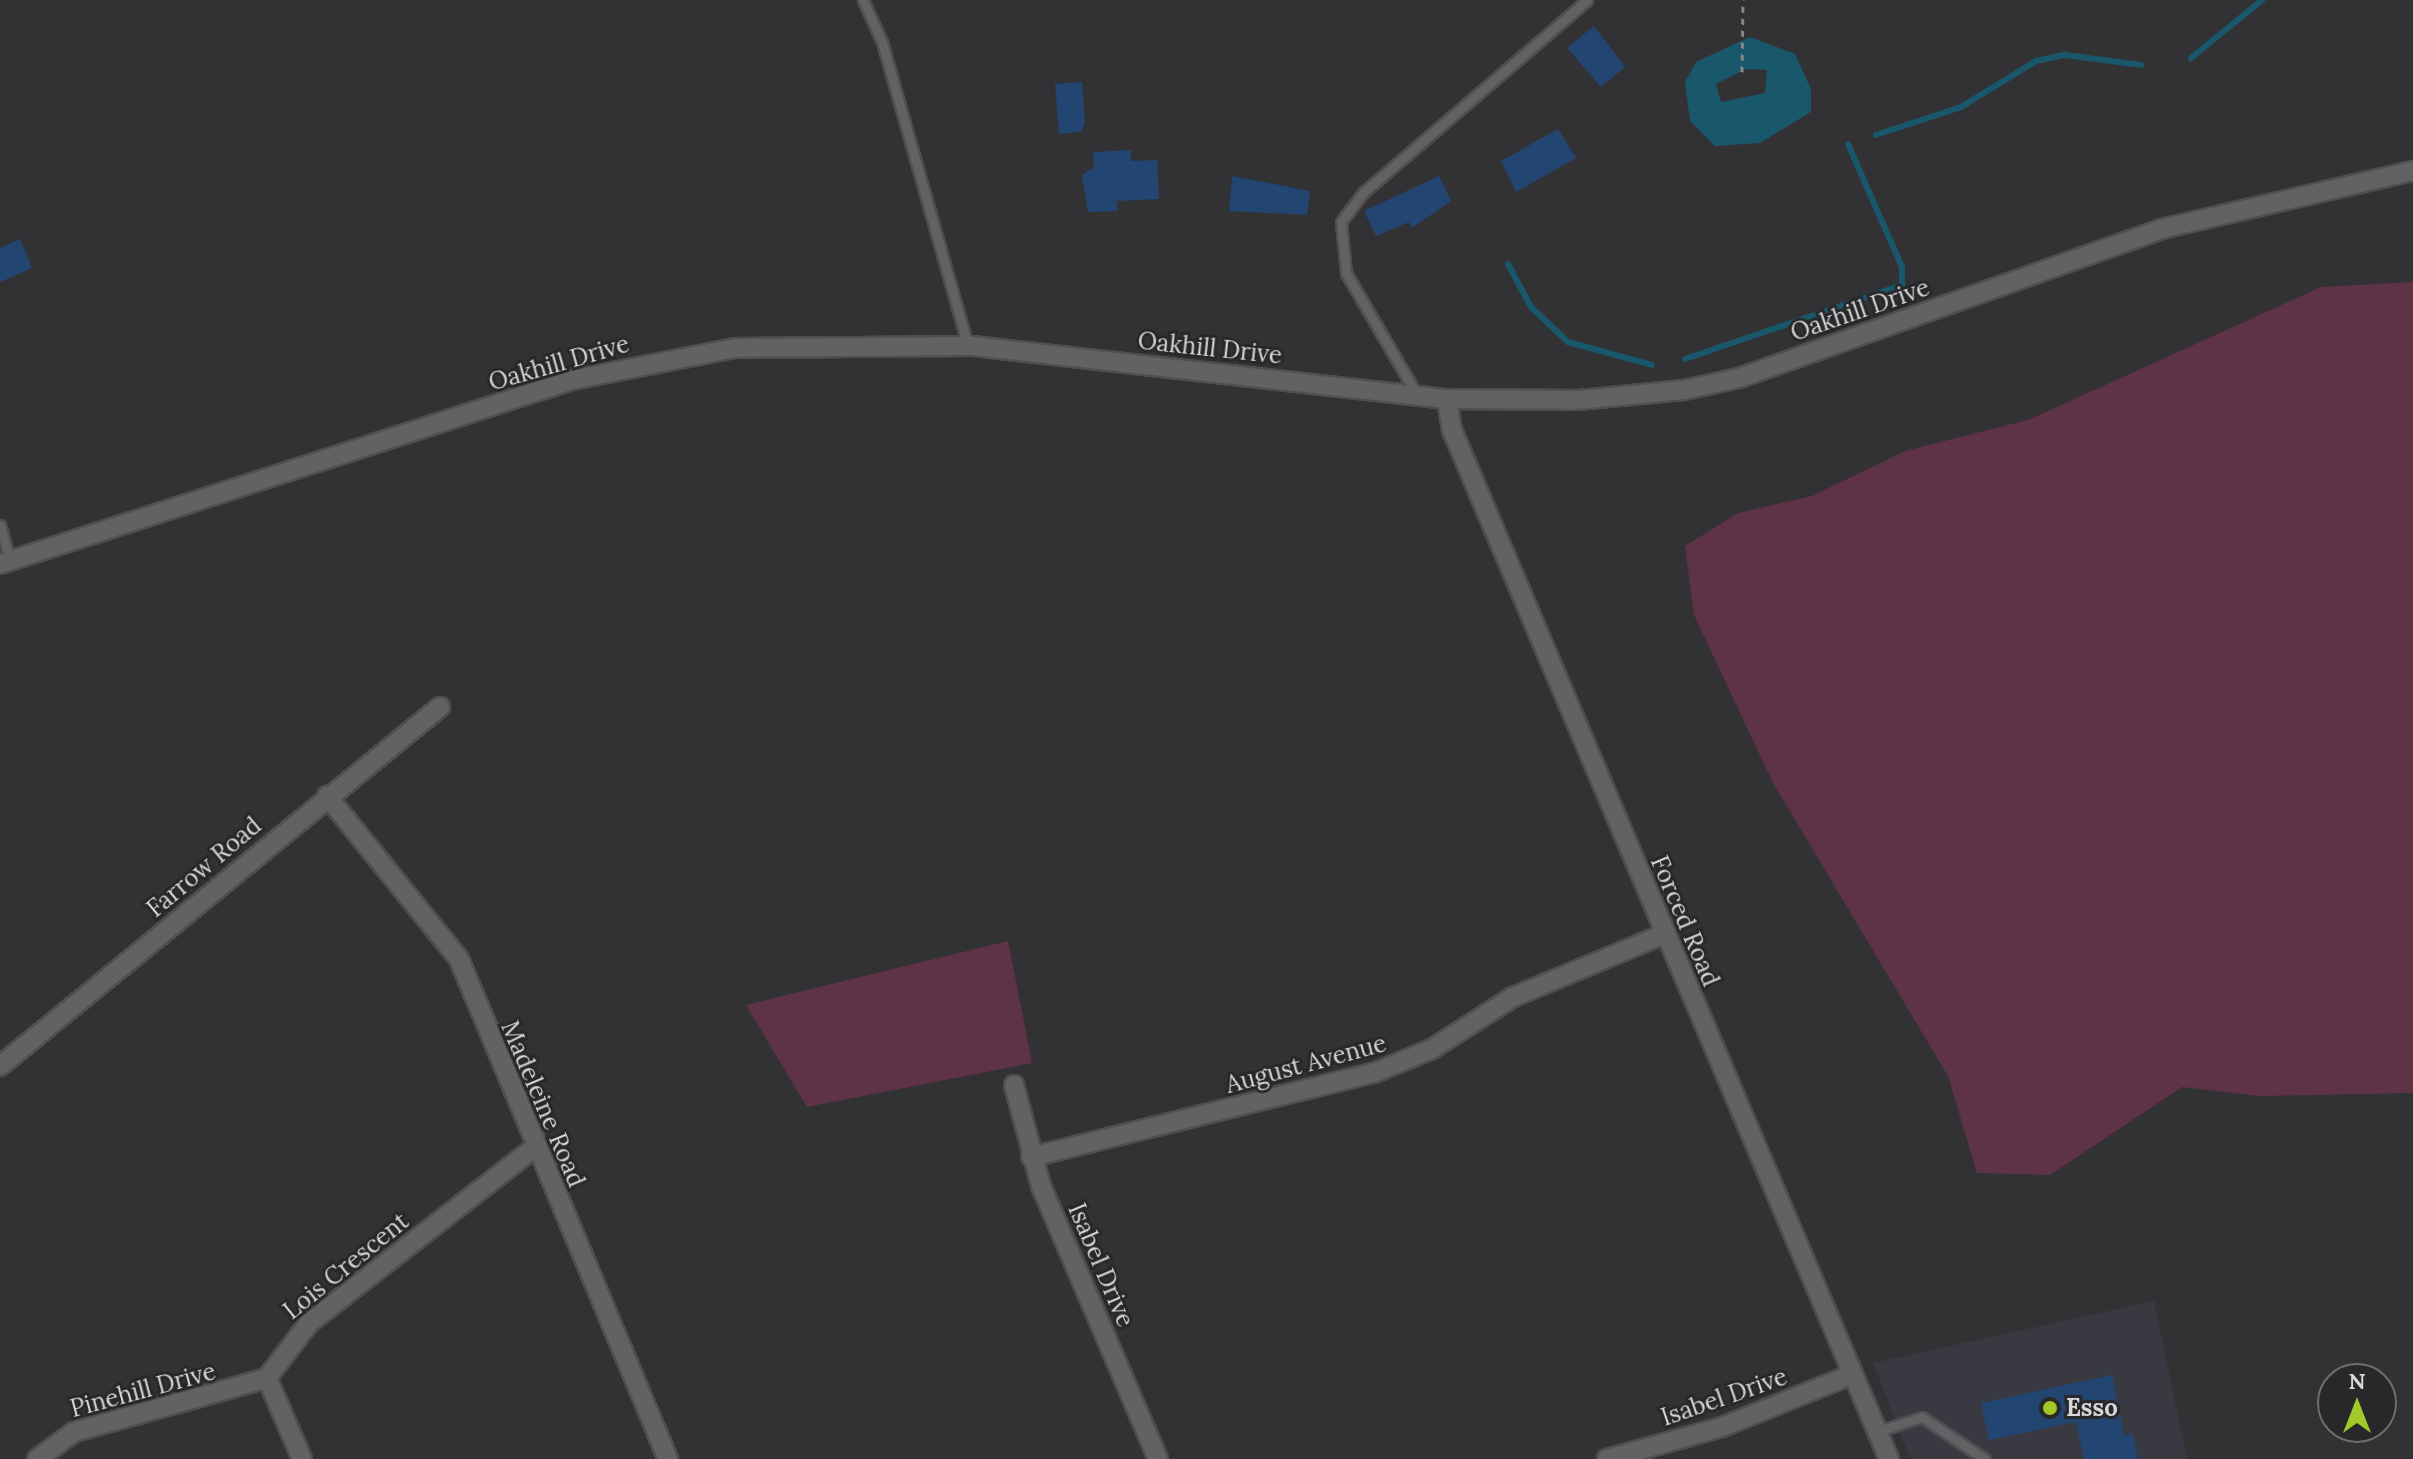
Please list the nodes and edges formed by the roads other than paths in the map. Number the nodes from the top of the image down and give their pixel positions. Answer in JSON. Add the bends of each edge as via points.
{"nodes":[{"id":1,"x":863,"y":0,"type":"edge"},
{"id":2,"x":1587,"y":0,"type":"edge"},
{"id":3,"x":2413,"y":171,"type":"edge"},
{"id":4,"x":968,"y":346,"type":"junction"},
{"id":5,"x":1417,"y":395,"type":"junction"},
{"id":6,"x":1447,"y":399,"type":"junction"},
{"id":7,"x":0,"y":525,"type":"edge"},
{"id":8,"x":5,"y":563,"type":"edge"},
{"id":9,"x":440,"y":707,"type":"dead end"},
{"id":10,"x":327,"y":796,"type":"junction"},
{"id":11,"x":1664,"y":934,"type":"junction"},
{"id":12,"x":0,"y":1066,"type":"edge"},
{"id":13,"x":1014,"y":1085,"type":"dead end"},
{"id":14,"x":536,"y":1146,"type":"junction"},
{"id":15,"x":1031,"y":1157,"type":"junction"},
{"id":16,"x":1853,"y":1374,"type":"junction"},
{"id":17,"x":267,"y":1378,"type":"junction"},
{"id":18,"x":1879,"y":1431,"type":"junction"},
{"id":19,"x":37,"y":1459,"type":"edge"},
{"id":20,"x":302,"y":1459,"type":"edge"},
{"id":21,"x":668,"y":1459,"type":"edge"},
{"id":22,"x":1158,"y":1459,"type":"edge"},
{"id":23,"x":1607,"y":1459,"type":"edge"},
{"id":24,"x":1889,"y":1459,"type":"edge"},
{"id":25,"x":1985,"y":1459,"type":"edge"}],
"edges":[{"from":1,"to":4,"type":"lane","via":[[882,42]]},
{"from":2,"to":5,"type":"lane","via":[[1364,192],[1341,222],[1346,273]]},
{"from":3,"to":6,"type":"street","name":"Oakhill Drive","via":[[2161,229],[1712,385],[1578,400]]},
{"from":4,"to":5,"type":"street","name":"Oakhill Drive"},
{"from":4,"to":8,"type":"street","name":"Oakhill Drive","via":[[776,344],[638,364]]},
{"from":5,"to":6,"type":"street","name":"Oakhill Drive"},
{"from":6,"to":11,"type":"street","name":"Forced Road","via":[[1452,430]]},
{"from":7,"to":8,"type":"lane"},
{"from":9,"to":10,"type":"street","name":"Farrow Road"},
{"from":10,"to":12,"type":"street","name":"Farrow Road"},
{"from":10,"to":14,"type":"street","name":"Madeleine Road","via":[[459,959]]},
{"from":11,"to":15,"type":"street","name":"August Avenue","via":[[1530,989],[1432,1049],[1374,1073]]},
{"from":11,"to":16,"type":"street","name":"Forced Road"},
{"from":13,"to":15,"type":"street","name":"Isabel Drive"},
{"from":14,"to":17,"type":"street","name":"Lois Crescent","via":[[304,1328]]},
{"from":14,"to":21,"type":"street","name":"Madeleine Road"},
{"from":15,"to":22,"type":"street","name":"Isabel Drive"},
{"from":16,"to":18,"type":"street","name":"Forced Road"},
{"from":16,"to":23,"type":"street","name":"Isabel Drive","via":[[1734,1422]]},
{"from":17,"to":19,"type":"street","name":"Pinehill Drive","via":[[74,1432]]},
{"from":17,"to":20,"type":"street"},
{"from":18,"to":24,"type":"street","name":"Forced Road"},
{"from":18,"to":25,"type":"lane","via":[[1922,1417]]}]}
